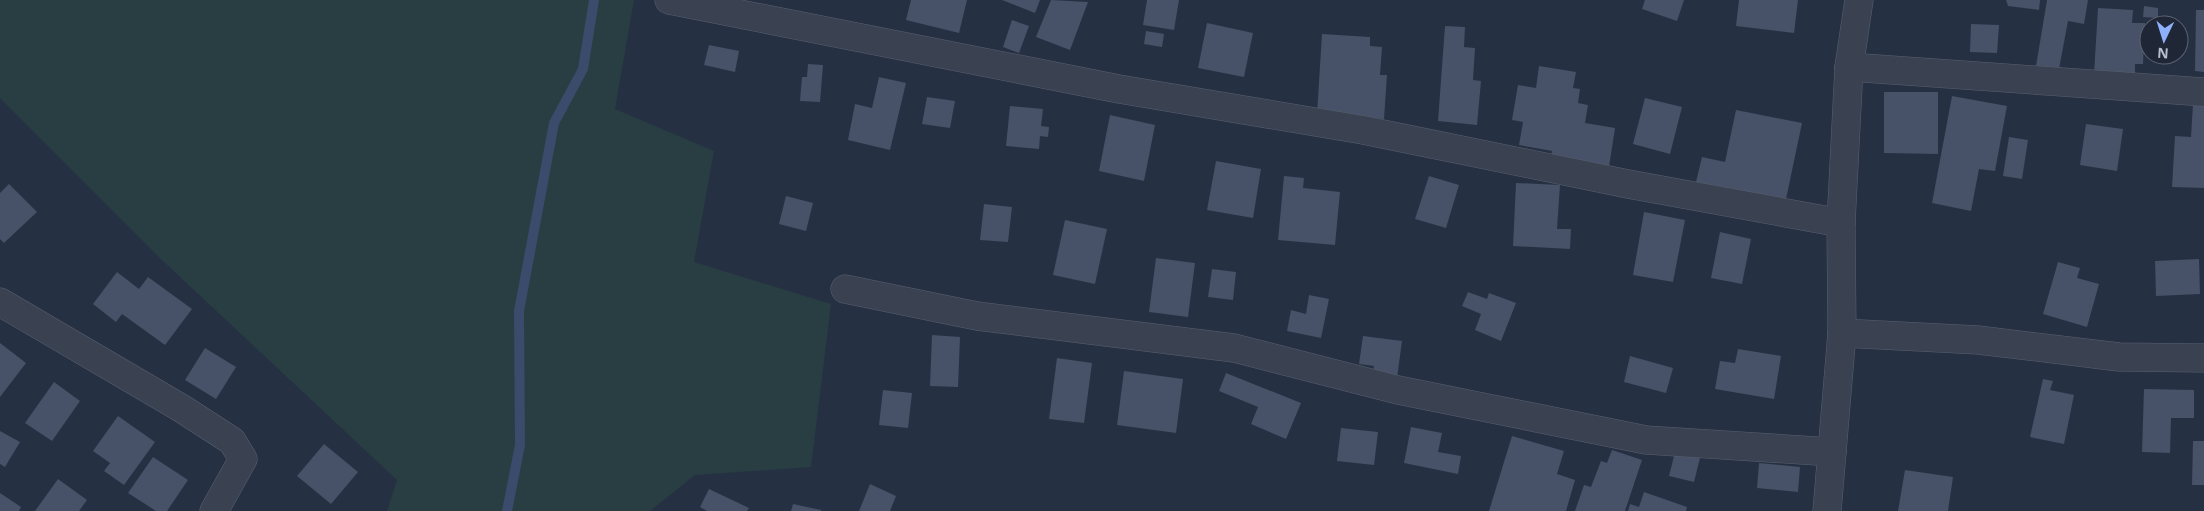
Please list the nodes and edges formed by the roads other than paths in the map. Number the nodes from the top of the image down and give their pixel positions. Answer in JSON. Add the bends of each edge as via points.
{"nodes":[{"id":1,"x":669,"y":0,"type":"edge"},
{"id":2,"x":1859,"y":0,"type":"edge"},
{"id":3,"x":1849,"y":67,"type":"junction"},
{"id":4,"x":2204,"y":92,"type":"edge"},
{"id":5,"x":1841,"y":223,"type":"junction"},
{"id":6,"x":845,"y":289,"type":"dead end"},
{"id":7,"x":0,"y":302,"type":"edge"},
{"id":8,"x":1842,"y":333,"type":"junction"},
{"id":9,"x":2204,"y":358,"type":"edge"},
{"id":10,"x":1832,"y":452,"type":"junction"},
{"id":11,"x":214,"y":511,"type":"edge"},
{"id":12,"x":1827,"y":511,"type":"edge"}],
"edges":[{"from":1,"to":5,"type":"street","via":[[1119,89],[1363,130]]},
{"from":2,"to":3,"type":"street"},
{"from":3,"to":4,"type":"street"},
{"from":3,"to":5,"type":"street"},
{"from":5,"to":8,"type":"street"},
{"from":6,"to":10,"type":"street","via":[[978,316],[1234,348],[1398,390],[1646,440]]},
{"from":7,"to":11,"type":"street","via":[[232,441],[243,459]]},
{"from":8,"to":9,"type":"street","via":[[1978,340],[2119,357]]},
{"from":8,"to":10,"type":"street"},
{"from":10,"to":12,"type":"street"}]}
